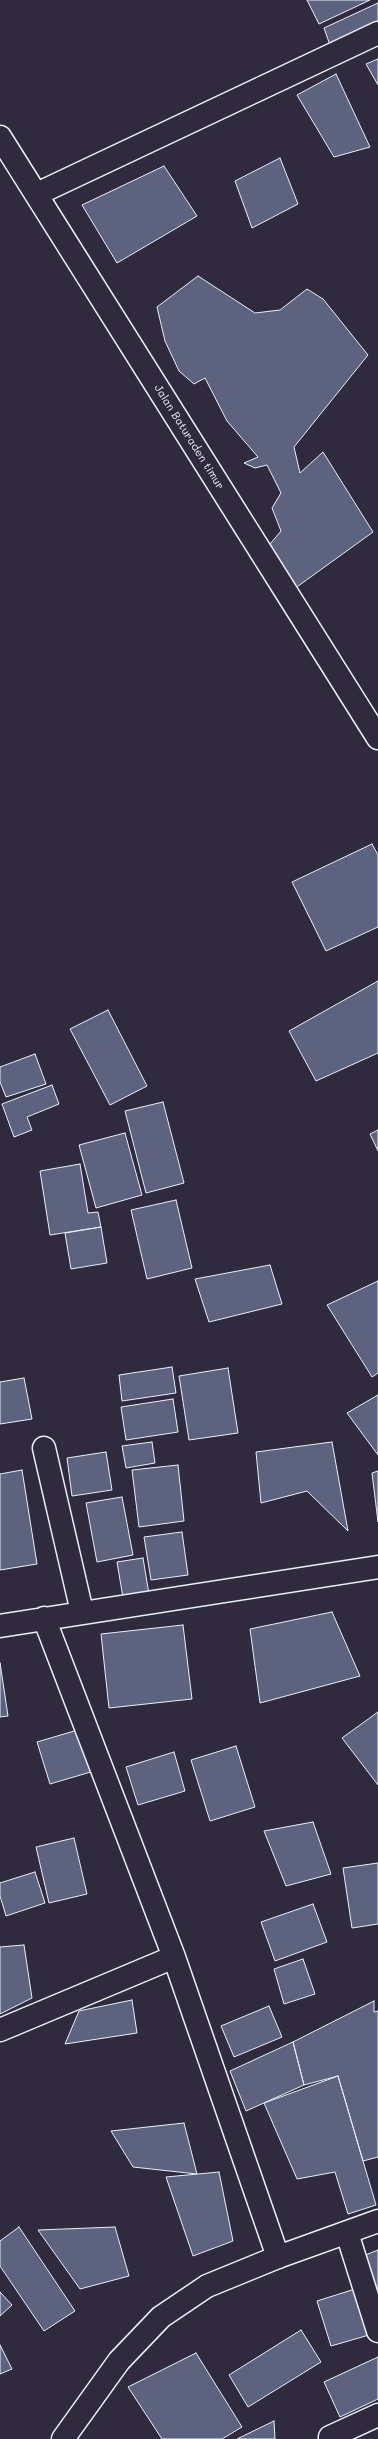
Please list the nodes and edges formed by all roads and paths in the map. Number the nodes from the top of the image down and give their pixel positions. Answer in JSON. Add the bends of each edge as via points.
{"nodes":[{"id":1,"x":378,"y":33,"type":"edge"},
{"id":2,"x":0,"y":137,"type":"edge"},
{"id":3,"x":36,"y":194,"type":"junction"},
{"id":4,"x":378,"y":738,"type":"edge"},
{"id":5,"x":44,"y":1448,"type":"dead end"},
{"id":6,"x":378,"y":1566,"type":"edge"},
{"id":7,"x":82,"y":1612,"type":"junction"},
{"id":8,"x":44,"y":1618,"type":"junction"},
{"id":9,"x":0,"y":1626,"type":"edge"},
{"id":10,"x":174,"y":1957,"type":"junction"},
{"id":11,"x":0,"y":2030,"type":"edge"},
{"id":12,"x":378,"y":2221,"type":"edge"},
{"id":13,"x":346,"y":2234,"type":"junction"},
{"id":14,"x":278,"y":2257,"type":"junction"},
{"id":15,"x":378,"y":2330,"type":"edge"},
{"id":16,"x":378,"y":2415,"type":"edge"},
{"id":17,"x":330,"y":2437,"type":"dead end"},
{"id":18,"x":63,"y":2439,"type":"edge"}],
"edges":[{"from":1,"to":3,"type":"street"},
{"from":2,"to":3,"type":"street","name":"Jalan Baturaden timur"},
{"from":3,"to":4,"type":"street","name":"Jalan Baturaden timur"},
{"from":5,"to":7,"type":"street"},
{"from":6,"to":7,"type":"street"},
{"from":7,"to":8,"type":"street"},
{"from":8,"to":9,"type":"street"},
{"from":8,"to":10,"type":"street"},
{"from":10,"to":11,"type":"street"},
{"from":10,"to":14,"type":"street"},
{"from":12,"to":13,"type":"street"},
{"from":13,"to":14,"type":"street"},
{"from":13,"to":15,"type":"street"},
{"from":14,"to":18,"type":"street","via":[[207,2286],[161,2317],[119,2362]]},
{"from":16,"to":17,"type":"street"}]}
